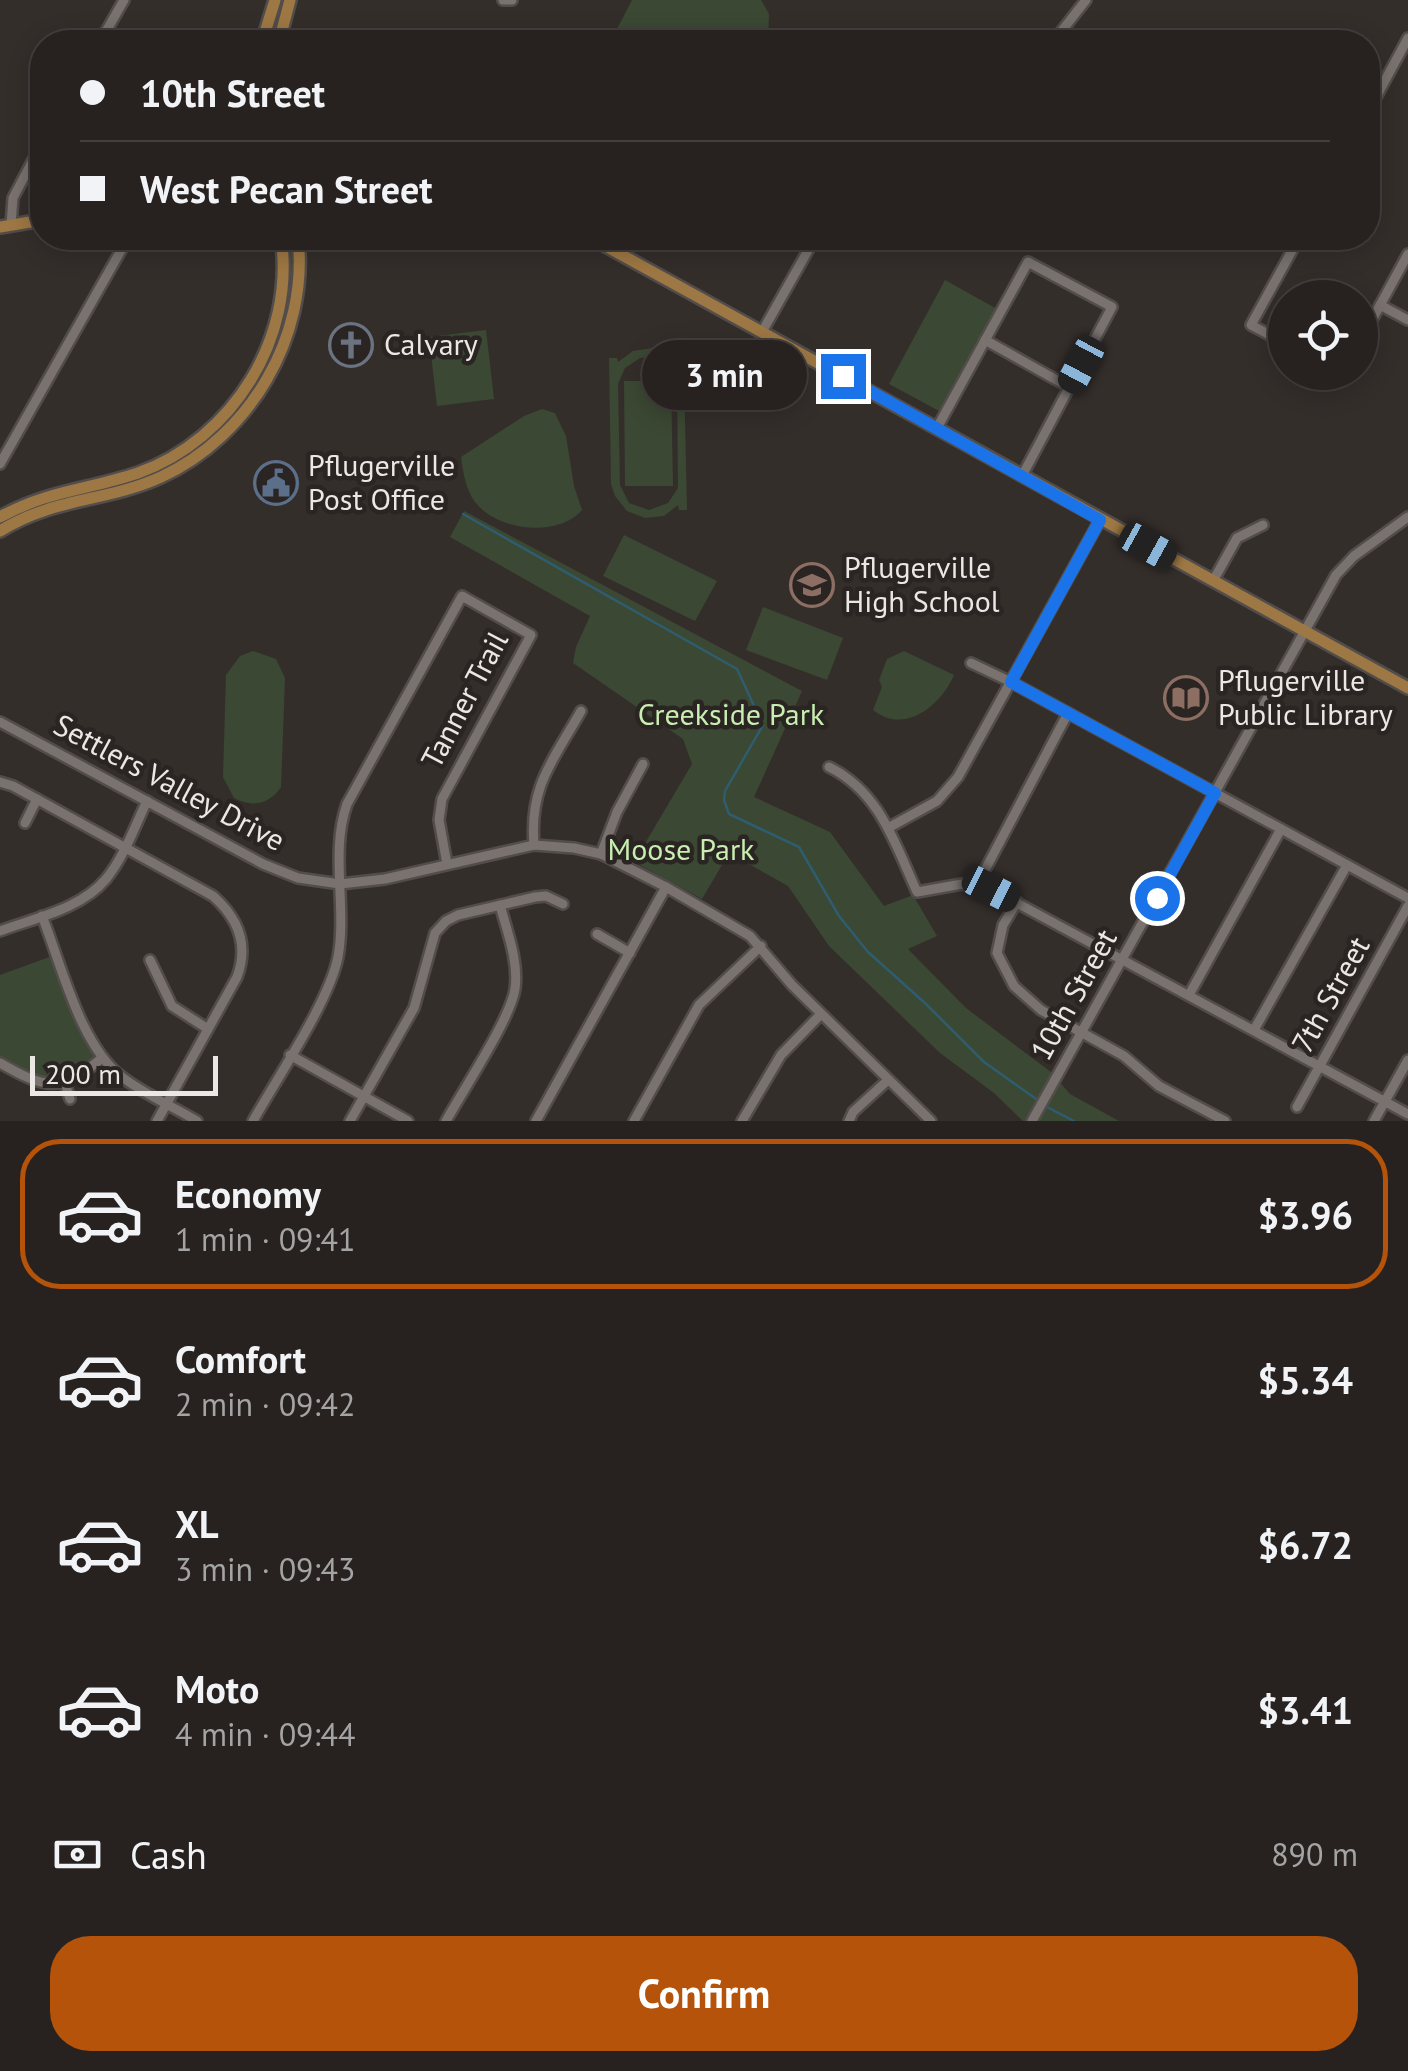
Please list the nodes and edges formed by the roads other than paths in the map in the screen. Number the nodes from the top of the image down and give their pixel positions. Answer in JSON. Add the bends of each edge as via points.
{"nodes":[{"id":1,"x":124,"y":0,"type":"edge"},
{"id":2,"x":274,"y":0,"type":"edge"},
{"id":3,"x":290,"y":0,"type":"edge"},
{"id":4,"x":503,"y":0,"type":"edge"},
{"id":5,"x":512,"y":0,"type":"edge"},
{"id":6,"x":1086,"y":0,"type":"edge"},
{"id":7,"x":268,"y":21,"type":"junction"},
{"id":8,"x":282,"y":25,"type":"junction"},
{"id":9,"x":107,"y":30,"type":"edge"},
{"id":10,"x":265,"y":30,"type":"edge"},
{"id":11,"x":281,"y":30,"type":"edge"},
{"id":12,"x":1062,"y":30,"type":"edge"},
{"id":13,"x":1408,"y":38,"type":"edge"},
{"id":14,"x":1404,"y":55,"type":"edge"},
{"id":15,"x":1380,"y":93,"type":"edge"},
{"id":16,"x":30,"y":166,"type":"edge"},
{"id":17,"x":6,"y":226,"type":"edge"},
{"id":18,"x":121,"y":250,"type":"edge"},
{"id":19,"x":281,"y":250,"type":"edge"},
{"id":20,"x":298,"y":250,"type":"edge"},
{"id":21,"x":613,"y":250,"type":"edge"},
{"id":22,"x":808,"y":250,"type":"edge"},
{"id":23,"x":1292,"y":250,"type":"edge"},
{"id":24,"x":1408,"y":254,"type":"edge"},
{"id":25,"x":1276,"y":280,"type":"edge"},
{"id":26,"x":283,"y":290,"type":"junction"},
{"id":27,"x":297,"y":291,"type":"junction"},
{"id":28,"x":1268,"y":294,"type":"edge"},
{"id":29,"x":1380,"y":306,"type":"junction"},
{"id":30,"x":1378,"y":310,"type":"edge"},
{"id":31,"x":1408,"y":320,"type":"edge"},
{"id":32,"x":762,"y":332,"type":"junction"},
{"id":33,"x":1268,"y":334,"type":"edge"},
{"id":34,"x":985,"y":340,"type":"junction"},
{"id":35,"x":1069,"y":387,"type":"junction"},
{"id":36,"x":233,"y":416,"type":"junction"},
{"id":37,"x":937,"y":428,"type":"junction"},
{"id":38,"x":0,"y":464,"type":"edge"},
{"id":39,"x":1022,"y":476,"type":"junction"},
{"id":40,"x":102,"y":488,"type":"junction"},
{"id":41,"x":0,"y":517,"type":"edge"},
{"id":42,"x":1408,"y":517,"type":"edge"},
{"id":43,"x":1100,"y":520,"type":"junction"},
{"id":44,"x":1263,"y":524,"type":"dead end"},
{"id":45,"x":0,"y":531,"type":"edge"},
{"id":46,"x":1213,"y":581,"type":"junction"},
{"id":47,"x":1305,"y":631,"type":"junction"},
{"id":48,"x":971,"y":663,"type":"dead end"},
{"id":49,"x":1011,"y":682,"type":"junction"},
{"id":50,"x":1408,"y":688,"type":"edge"},
{"id":51,"x":581,"y":711,"type":"dead end"},
{"id":52,"x":1068,"y":713,"type":"junction"},
{"id":53,"x":0,"y":722,"type":"edge"},
{"id":54,"x":643,"y":764,"type":"dead end"},
{"id":55,"x":829,"y":767,"type":"dead end"},
{"id":56,"x":0,"y":782,"type":"edge"},
{"id":57,"x":1215,"y":793,"type":"junction"},
{"id":58,"x":38,"y":799,"type":"junction"},
{"id":59,"x":147,"y":802,"type":"junction"},
{"id":60,"x":25,"y":823,"type":"dead end"},
{"id":61,"x":888,"y":828,"type":"junction"},
{"id":62,"x":1281,"y":829,"type":"junction"},
{"id":63,"x":534,"y":845,"type":"junction"},
{"id":64,"x":124,"y":847,"type":"junction"},
{"id":65,"x":601,"y":854,"type":"junction"},
{"id":66,"x":448,"y":864,"type":"junction"},
{"id":67,"x":1346,"y":865,"type":"junction"},
{"id":68,"x":340,"y":884,"type":"junction"},
{"id":69,"x":977,"y":885,"type":"junction"},
{"id":70,"x":666,"y":887,"type":"junction"},
{"id":71,"x":1408,"y":898,"type":"edge"},
{"id":72,"x":1017,"y":902,"type":"junction"},
{"id":73,"x":563,"y":904,"type":"dead end"},
{"id":74,"x":500,"y":905,"type":"junction"},
{"id":75,"x":1408,"y":906,"type":"edge"},
{"id":76,"x":42,"y":916,"type":"junction"},
{"id":77,"x":0,"y":931,"type":"edge"},
{"id":78,"x":597,"y":934,"type":"dead end"},
{"id":79,"x":761,"y":946,"type":"junction"},
{"id":80,"x":630,"y":952,"type":"junction"},
{"id":81,"x":1122,"y":959,"type":"junction"},
{"id":82,"x":150,"y":960,"type":"dead end"},
{"id":83,"x":1188,"y":995,"type":"junction"},
{"id":84,"x":821,"y":1014,"type":"junction"},
{"id":85,"x":208,"y":1029,"type":"junction"},
{"id":86,"x":1254,"y":1030,"type":"junction"},
{"id":87,"x":1082,"y":1032,"type":"junction"},
{"id":88,"x":290,"y":1055,"type":"junction"},
{"id":89,"x":102,"y":1058,"type":"junction"},
{"id":90,"x":1408,"y":1060,"type":"edge"},
{"id":91,"x":0,"y":1062,"type":"edge"},
{"id":92,"x":1320,"y":1066,"type":"junction"},
{"id":93,"x":888,"y":1080,"type":"junction"},
{"id":94,"x":65,"y":1083,"type":"junction"},
{"id":95,"x":364,"y":1096,"type":"junction"},
{"id":96,"x":70,"y":1099,"type":"dead end"},
{"id":97,"x":1385,"y":1101,"type":"junction"},
{"id":98,"x":167,"y":1103,"type":"junction"},
{"id":99,"x":1297,"y":1107,"type":"dead end"},
{"id":100,"x":1408,"y":1114,"type":"edge"},
{"id":101,"x":1034,"y":1117,"type":"edge"},
{"id":102,"x":157,"y":1121,"type":"edge"},
{"id":103,"x":197,"y":1121,"type":"edge"},
{"id":104,"x":253,"y":1121,"type":"edge"},
{"id":105,"x":350,"y":1121,"type":"edge"},
{"id":106,"x":408,"y":1121,"type":"edge"},
{"id":107,"x":446,"y":1121,"type":"edge"},
{"id":108,"x":536,"y":1121,"type":"edge"},
{"id":109,"x":634,"y":1121,"type":"edge"},
{"id":110,"x":742,"y":1121,"type":"edge"},
{"id":111,"x":849,"y":1121,"type":"edge"},
{"id":112,"x":932,"y":1121,"type":"edge"},
{"id":113,"x":1225,"y":1121,"type":"edge"},
{"id":114,"x":1374,"y":1121,"type":"edge"}],
"edges":[{"from":1,"to":9,"type":"street"},
{"from":2,"to":7,"type":"main road"},
{"from":3,"to":8,"type":"main road"},
{"from":4,"to":5,"type":"street"},
{"from":6,"to":12,"type":"street"},
{"from":7,"to":8,"type":"main road"},
{"from":7,"to":10,"type":"main road"},
{"from":8,"to":11,"type":"main road"},
{"from":13,"to":14,"type":"street"},
{"from":14,"to":15,"type":"street"},
{"from":16,"to":17,"type":"street"},
{"from":18,"to":38,"type":"street"},
{"from":19,"to":26,"type":"main road"},
{"from":20,"to":27,"type":"main road"},
{"from":21,"to":32,"type":"main road"},
{"from":22,"to":32,"type":"street"},
{"from":23,"to":25,"type":"street"},
{"from":24,"to":29,"type":"street"},
{"from":26,"to":27,"type":"main road"},
{"from":26,"to":36,"type":"main road","via":[[262,362]]},
{"from":27,"to":36,"type":"main road","via":[[274,366]]},
{"from":28,"to":33,"type":"street","via":[[1251,324]]},
{"from":29,"to":30,"type":"street"},
{"from":29,"to":31,"type":"street"},
{"from":32,"to":37,"type":"main road"},
{"from":34,"to":35,"type":"street"},
{"from":34,"to":35,"type":"street","via":[[1028,262],[1112,307]]},
{"from":34,"to":37,"type":"street"},
{"from":35,"to":39,"type":"street"},
{"from":36,"to":40,"type":"main road","via":[[204,452]]},
{"from":37,"to":39,"type":"main road"},
{"from":39,"to":43,"type":"main road"},
{"from":40,"to":41,"type":"main road","via":[[50,494]]},
{"from":40,"to":45,"type":"main road"},
{"from":42,"to":47,"type":"street","name":"10th Street","via":[[1346,564]]},
{"from":43,"to":46,"type":"main road"},
{"from":43,"to":49,"type":"street"},
{"from":44,"to":46,"type":"street","via":[[1237,538]]},
{"from":46,"to":47,"type":"main road"},
{"from":47,"to":50,"type":"main road"},
{"from":47,"to":57,"type":"street","name":"10th Street"},
{"from":48,"to":49,"type":"street"},
{"from":49,"to":52,"type":"street"},
{"from":49,"to":61,"type":"street","via":[[948,790]]},
{"from":51,"to":63,"type":"street","via":[[535,796]]},
{"from":52,"to":57,"type":"street"},
{"from":52,"to":69,"type":"street"},
{"from":53,"to":59,"type":"street","name":"Settlers Valley Drive"},
{"from":54,"to":65,"type":"street"},
{"from":55,"to":61,"type":"street","via":[[860,786]]},
{"from":56,"to":58,"type":"street"},
{"from":57,"to":62,"type":"street"},
{"from":57,"to":81,"type":"street","name":"10th Street"},
{"from":58,"to":60,"type":"street"},
{"from":58,"to":64,"type":"street"},
{"from":59,"to":64,"type":"street"},
{"from":59,"to":68,"type":"street","name":"Settlers Valley Drive","via":[[280,872]]},
{"from":61,"to":69,"type":"street","via":[[917,892]]},
{"from":62,"to":67,"type":"street"},
{"from":62,"to":83,"type":"street"},
{"from":63,"to":65,"type":"street","name":"Settlers Valley Drive"},
{"from":63,"to":66,"type":"street","name":"Settlers Valley Drive"},
{"from":64,"to":76,"type":"street","via":[[100,886]]},
{"from":64,"to":85,"type":"street","via":[[213,896],[239,929],[240,968]]},
{"from":65,"to":70,"type":"street","name":"Settlers Valley Drive"},
{"from":66,"to":68,"type":"street","name":"Settlers Valley Drive"},
{"from":66,"to":68,"type":"street","name":"Tanner Trail","via":[[438,820],[442,799],[531,635],[462,596],[347,804]]},
{"from":67,"to":71,"type":"street"},
{"from":67,"to":86,"type":"street"},
{"from":68,"to":88,"type":"street","via":[[334,970]]},
{"from":69,"to":72,"type":"street"},
{"from":70,"to":79,"type":"street","name":"Settlers Valley Drive"},
{"from":70,"to":80,"type":"street"},
{"from":72,"to":81,"type":"street"},
{"from":72,"to":87,"type":"street","via":[[998,937],[1000,964],[1028,1000]]},
{"from":73,"to":74,"type":"street","via":[[546,896]]},
{"from":74,"to":95,"type":"street","via":[[458,915],[435,932],[414,1008]]},
{"from":74,"to":107,"type":"street","via":[[515,990]]},
{"from":75,"to":92,"type":"street","name":"7th Street"},
{"from":76,"to":77,"type":"street"},
{"from":76,"to":89,"type":"street"},
{"from":78,"to":80,"type":"street"},
{"from":79,"to":84,"type":"street","name":"Settlers Valley Drive"},
{"from":79,"to":109,"type":"street","via":[[699,1004]]},
{"from":80,"to":108,"type":"street"},
{"from":81,"to":83,"type":"street"},
{"from":81,"to":87,"type":"street","name":"10th Street"},
{"from":82,"to":85,"type":"street","via":[[172,1006]]},
{"from":83,"to":86,"type":"street"},
{"from":84,"to":93,"type":"street","name":"Settlers Valley Drive"},
{"from":84,"to":110,"type":"street","via":[[781,1056]]},
{"from":85,"to":98,"type":"street"},
{"from":86,"to":92,"type":"street"},
{"from":87,"to":101,"type":"street","name":"10th Street"},
{"from":87,"to":113,"type":"street"},
{"from":88,"to":95,"type":"street"},
{"from":88,"to":104,"type":"street"},
{"from":89,"to":94,"type":"street"},
{"from":89,"to":98,"type":"street","via":[[119,1076]]},
{"from":90,"to":97,"type":"street"},
{"from":91,"to":94,"type":"street","via":[[45,1084]]},
{"from":92,"to":97,"type":"street"},
{"from":92,"to":99,"type":"street","name":"7th Street"},
{"from":93,"to":111,"type":"street"},
{"from":93,"to":112,"type":"street","name":"Settlers Valley Drive"},
{"from":94,"to":96,"type":"street"},
{"from":95,"to":105,"type":"street"},
{"from":95,"to":106,"type":"street"},
{"from":97,"to":100,"type":"street"},
{"from":97,"to":114,"type":"street"},
{"from":98,"to":102,"type":"street"},
{"from":98,"to":103,"type":"street"}]}
